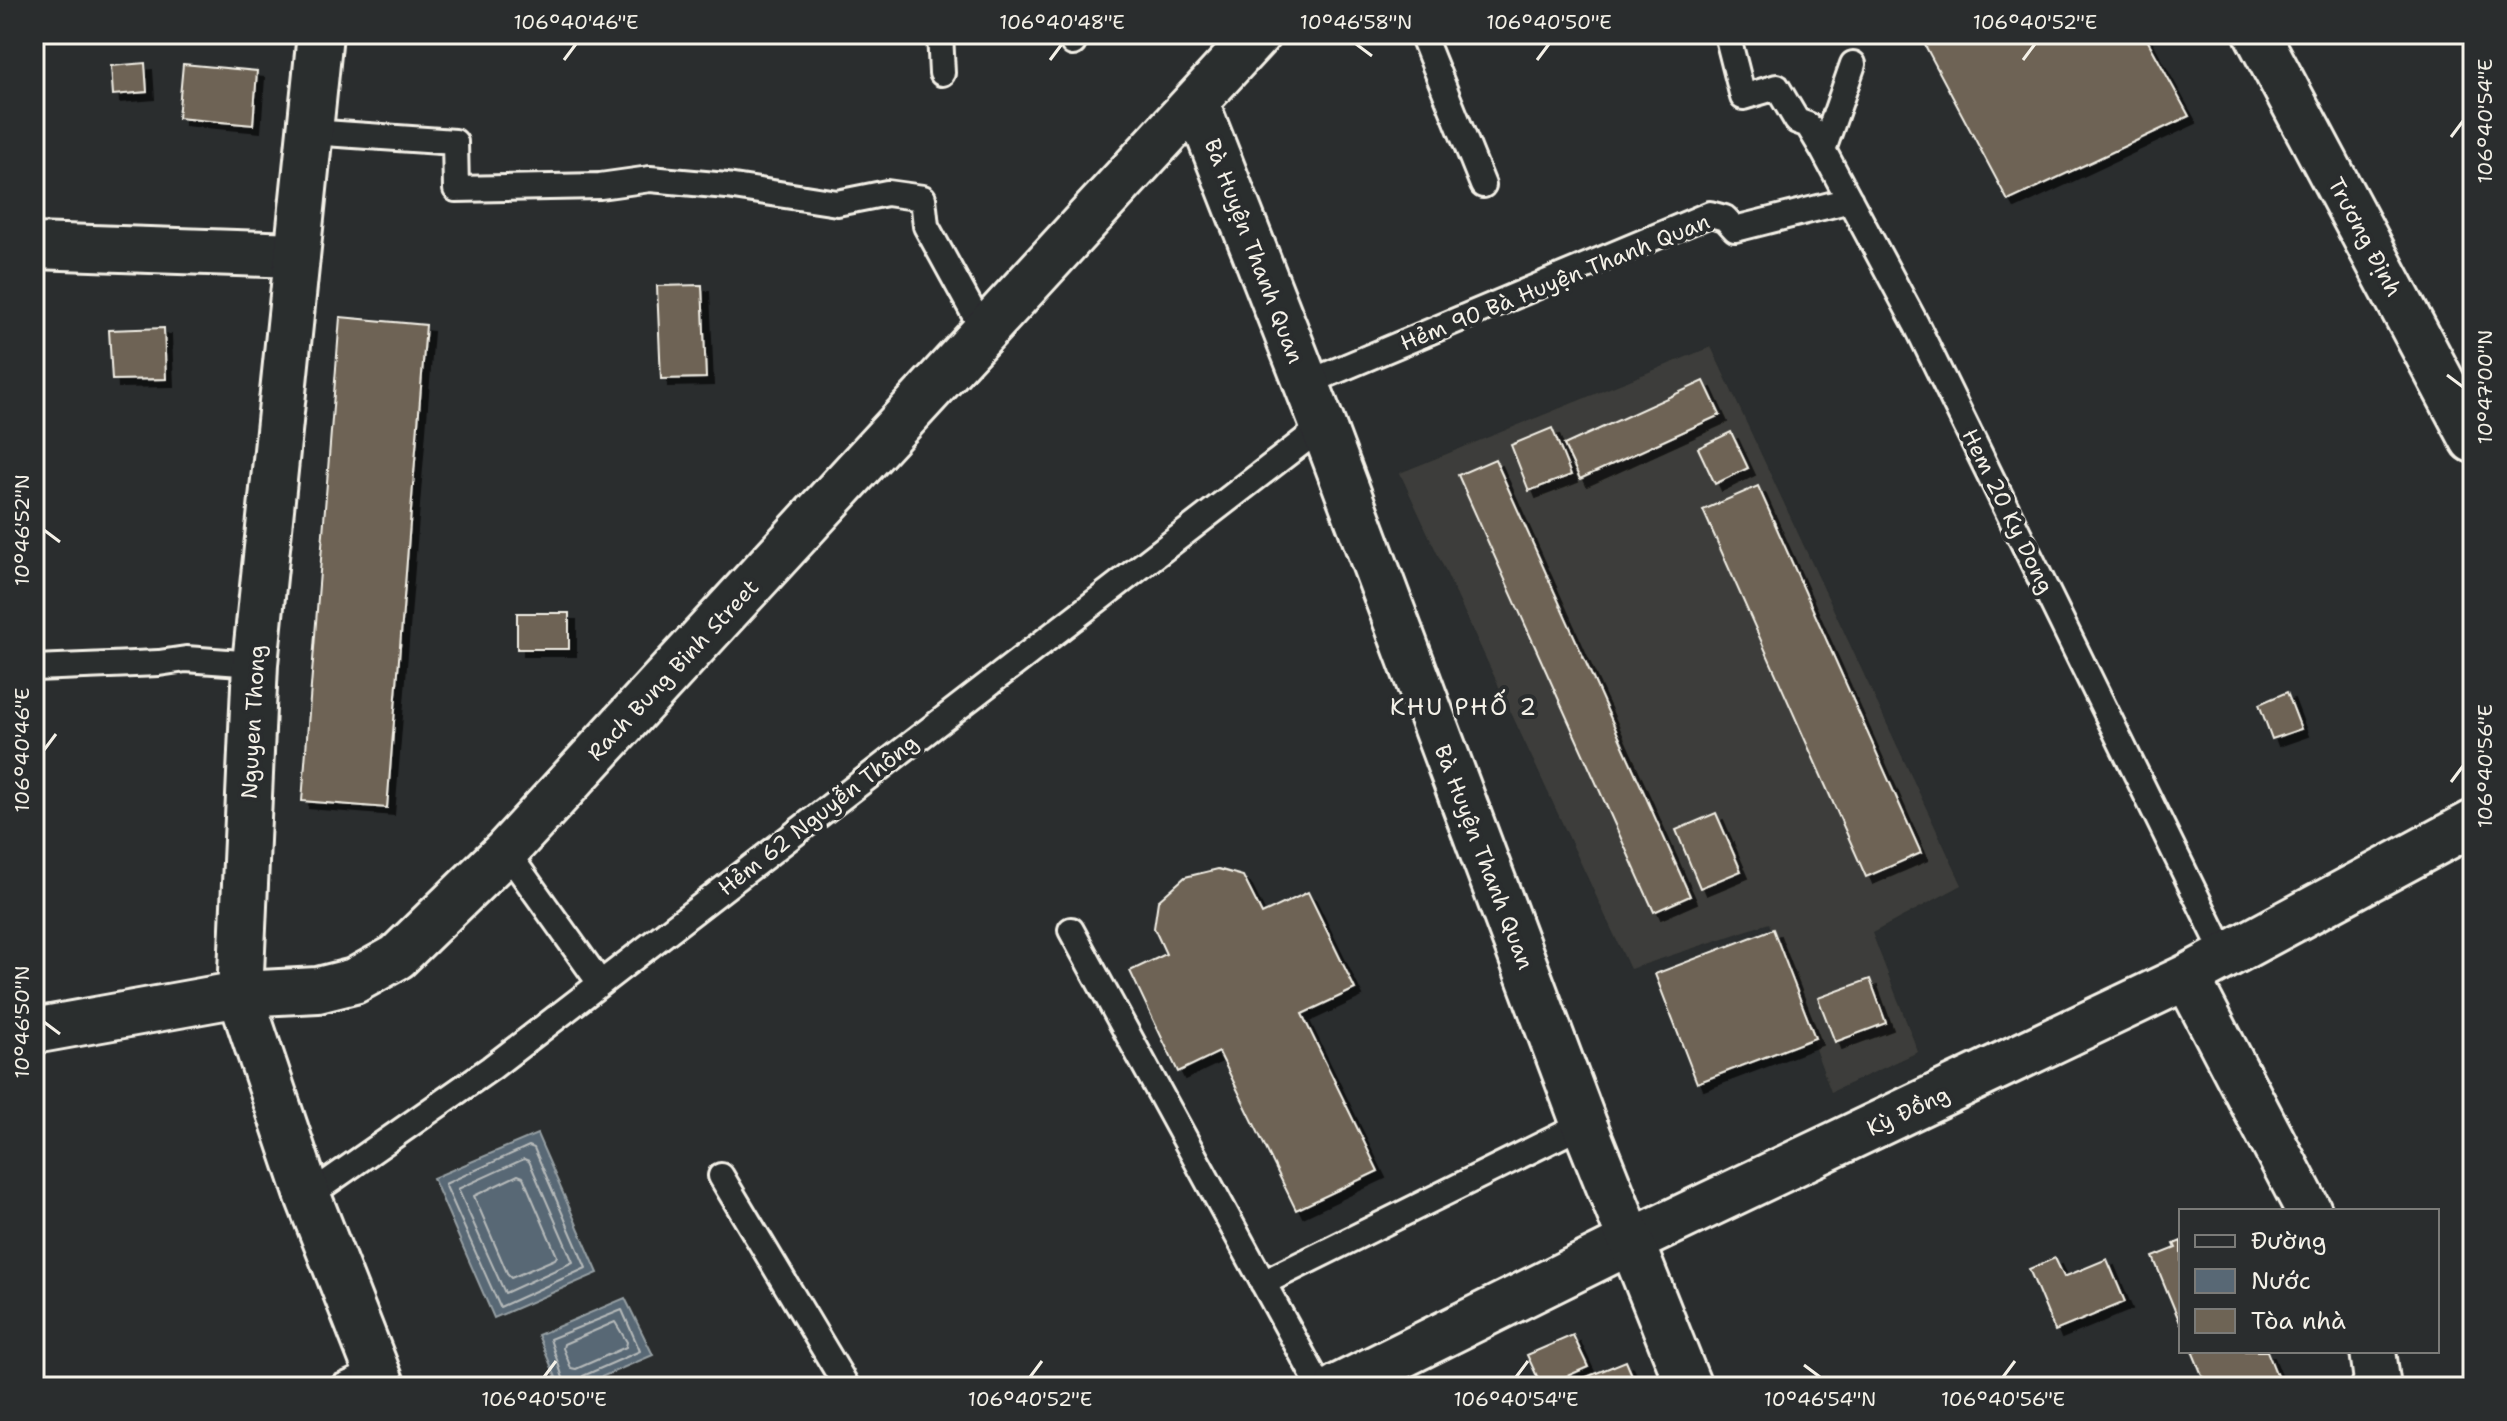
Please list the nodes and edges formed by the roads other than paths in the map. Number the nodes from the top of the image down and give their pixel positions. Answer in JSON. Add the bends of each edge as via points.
{"nodes":[{"id":1,"x":320,"y":34,"type":"edge"},
{"id":2,"x":940,"y":34,"type":"edge"},
{"id":3,"x":1258,"y":34,"type":"edge"},
{"id":4,"x":1422,"y":34,"type":"edge"},
{"id":5,"x":1727,"y":34,"type":"edge"},
{"id":6,"x":2257,"y":34,"type":"edge"},
{"id":7,"x":1853,"y":64,"type":"dead end"},
{"id":8,"x":942,"y":73,"type":"dead end"},
{"id":9,"x":1196,"y":102,"type":"junction"},
{"id":10,"x":310,"y":132,"type":"junction"},
{"id":11,"x":1823,"y":150,"type":"junction"},
{"id":12,"x":1483,"y":185,"type":"dead end"},
{"id":13,"x":1850,"y":200,"type":"junction"},
{"id":14,"x":34,"y":246,"type":"edge"},
{"id":15,"x":297,"y":255,"type":"junction"},
{"id":16,"x":984,"y":332,"type":"junction"},
{"id":17,"x":1305,"y":384,"type":"junction"},
{"id":18,"x":1323,"y":426,"type":"junction"},
{"id":19,"x":2473,"y":440,"type":"edge"},
{"id":20,"x":255,"y":664,"type":"junction"},
{"id":21,"x":34,"y":668,"type":"edge"},
{"id":22,"x":2473,"y":823,"type":"edge"},
{"id":23,"x":506,"y":851,"type":"junction"},
{"id":24,"x":1071,"y":930,"type":"dead end"},
{"id":25,"x":2226,"y":957,"type":"junction"},
{"id":26,"x":2187,"y":977,"type":"junction"},
{"id":27,"x":600,"y":983,"type":"junction"},
{"id":28,"x":240,"y":994,"type":"junction"},
{"id":29,"x":34,"y":1031,"type":"edge"},
{"id":30,"x":1584,"y":1124,"type":"junction"},
{"id":31,"x":721,"y":1176,"type":"dead end"},
{"id":32,"x":308,"y":1196,"type":"junction"},
{"id":33,"x":2308,"y":1209,"type":"edge"},
{"id":34,"x":1630,"y":1242,"type":"junction"},
{"id":35,"x":1263,"y":1283,"type":"junction"},
{"id":36,"x":2373,"y":1353,"type":"edge"},
{"id":37,"x":367,"y":1382,"type":"edge"},
{"id":38,"x":847,"y":1387,"type":"edge"},
{"id":39,"x":1320,"y":1387,"type":"edge"},
{"id":40,"x":1338,"y":1387,"type":"edge"},
{"id":41,"x":1689,"y":1387,"type":"edge"},
{"id":42,"x":2374,"y":1387,"type":"edge"}],
"edges":[{"from":1,"to":10,"type":"street","name":"Nguyen Thong"},
{"from":2,"to":8,"type":"lane"},
{"from":3,"to":9,"type":"street","name":"Rach Bung Binh Street"},
{"from":4,"to":12,"type":"lane"},
{"from":5,"to":11,"type":"lane","name":"Hem 20 Ky Dong","via":[[1743,97],[1777,87]]},
{"from":6,"to":19,"type":"street","name":"Trương Định"},
{"from":7,"to":11,"type":"lane"},
{"from":9,"to":16,"type":"street","name":"Rach Bung Binh Street"},
{"from":9,"to":17,"type":"street","name":"Bà Huyện Thanh Quan"},
{"from":10,"to":15,"type":"street","name":"Nguyen Thong"},
{"from":10,"to":16,"type":"lane","via":[[455,142],[456,189],[600,186],[650,179],[837,203],[887,193],[923,198],[926,226]]},
{"from":11,"to":13,"type":"lane","name":"Hem 20 Ky Dong"},
{"from":13,"to":17,"type":"lane","name":"Hẻm 90 Bà Huyện Thanh Quan","via":[[1735,229],[1725,218],[1710,214]]},
{"from":13,"to":25,"type":"lane","name":"Hem 20 Ky Dong"},
{"from":14,"to":15,"type":"street"},
{"from":15,"to":20,"type":"street","name":"Nguyen Thong"},
{"from":16,"to":23,"type":"street","name":"Rach Bung Binh Street"},
{"from":17,"to":18,"type":"street","name":"Bà Huyện Thanh Quan"},
{"from":18,"to":27,"type":"lane","name":"Hẻm 62 Nguyễn Thông"},
{"from":18,"to":30,"type":"street","name":"Bà Huyện Thanh Quan"},
{"from":20,"to":21,"type":"lane","via":[[186,659]]},
{"from":20,"to":28,"type":"street","name":"Nguyen Thong"},
{"from":22,"to":25,"type":"street","name":"Kỳ Ðồng"},
{"from":23,"to":27,"type":"lane"},
{"from":23,"to":28,"type":"street","name":"Rach Bung Binh Street","via":[[397,957],[354,981],[318,990]]},
{"from":24,"to":35,"type":"lane"},
{"from":25,"to":26,"type":"street","name":"Kỳ Ðồng"},
{"from":26,"to":33,"type":"street"},
{"from":26,"to":34,"type":"street","name":"Kỳ Ðồng"},
{"from":27,"to":32,"type":"lane","name":"Hẻm 62 Nguyễn Thông","via":[[491,1068]]},
{"from":28,"to":29,"type":"street","name":"Rach Bung Binh Street"},
{"from":28,"to":32,"type":"street","name":"Nguyen Thong"},
{"from":30,"to":34,"type":"street","name":"Bà Huyện Thanh Quan"},
{"from":30,"to":35,"type":"lane"},
{"from":31,"to":38,"type":"lane"},
{"from":32,"to":37,"type":"street","name":"Nguyen Thong"},
{"from":34,"to":40,"type":"street","name":"Kỳ Ðồng"},
{"from":34,"to":41,"type":"street","name":"Bà Huyện Thanh Quan"},
{"from":35,"to":39,"type":"lane"},
{"from":36,"to":42,"type":"street"}]}
